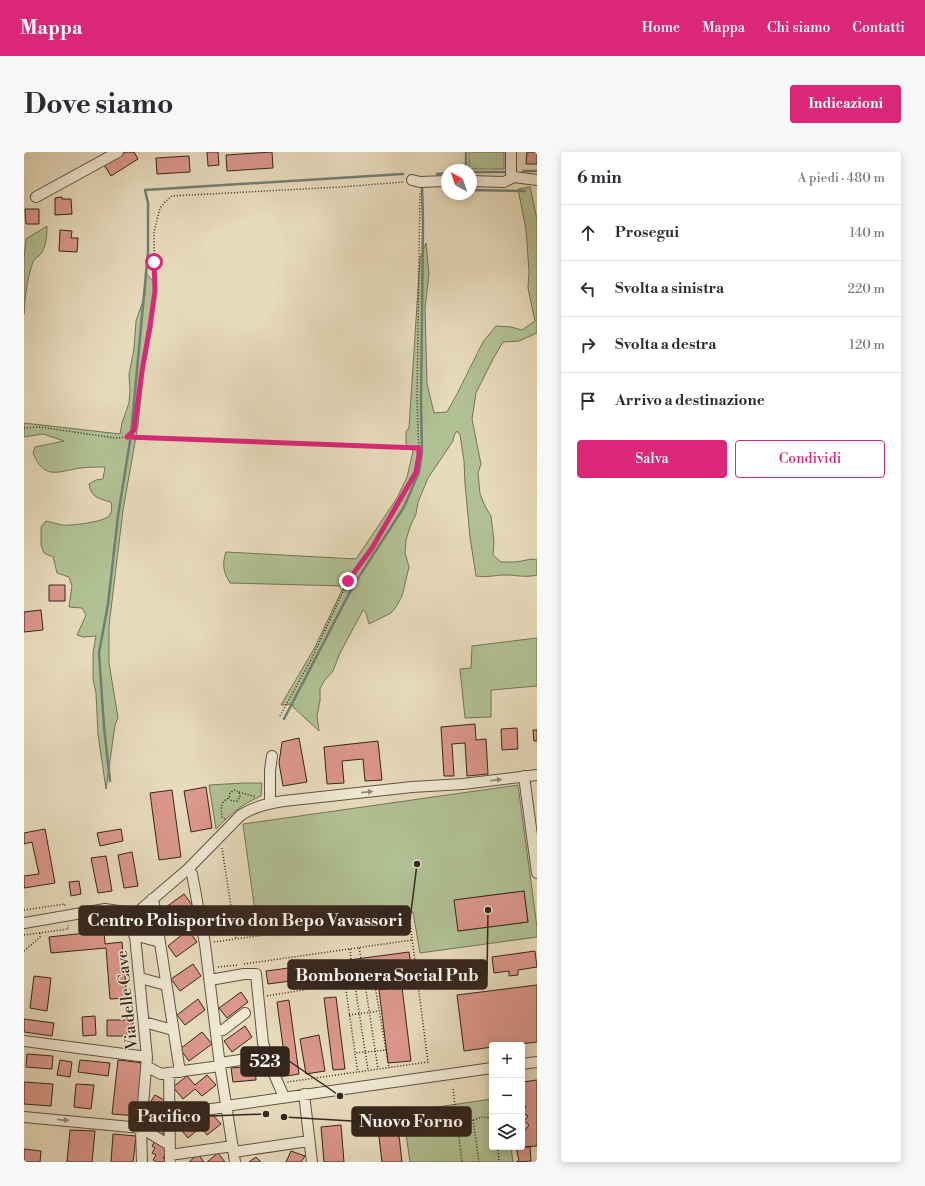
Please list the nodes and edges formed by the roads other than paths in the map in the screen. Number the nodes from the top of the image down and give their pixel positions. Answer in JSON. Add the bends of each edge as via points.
{"nodes":[{"id":1,"x":118,"y":152,"type":"edge"},
{"id":2,"x":511,"y":152,"type":"edge"},
{"id":3,"x":514,"y":178,"type":"junction"},
{"id":4,"x":537,"y":180,"type":"edge"},
{"id":5,"x":416,"y":181,"type":"road end"},
{"id":6,"x":441,"y":181,"type":"edge"},
{"id":7,"x":477,"y":181,"type":"edge"},
{"id":8,"x":36,"y":197,"type":"dead end"},
{"id":9,"x":272,"y":756,"type":"dead end"},
{"id":10,"x":537,"y":775,"type":"edge"},
{"id":11,"x":524,"y":776,"type":"junction"},
{"id":12,"x":270,"y":803,"type":"junction"},
{"id":13,"x":188,"y":869,"type":"junction"},
{"id":14,"x":537,"y":873,"type":"edge"},
{"id":15,"x":152,"y":899,"type":"junction"},
{"id":16,"x":133,"y":916,"type":"junction"},
{"id":17,"x":24,"y":923,"type":"edge"},
{"id":18,"x":134,"y":935,"type":"junction"},
{"id":19,"x":160,"y":942,"type":"junction"},
{"id":20,"x":140,"y":978,"type":"junction"},
{"id":21,"x":210,"y":980,"type":"junction"},
{"id":22,"x":166,"y":986,"type":"junction"},
{"id":23,"x":245,"y":1014,"type":"dead end"},
{"id":24,"x":144,"y":1022,"type":"junction"},
{"id":25,"x":173,"y":1030,"type":"junction"},
{"id":26,"x":216,"y":1031,"type":"junction"},
{"id":27,"x":24,"y":1041,"type":"edge"},
{"id":28,"x":254,"y":1058,"type":"dead end"},
{"id":29,"x":147,"y":1061,"type":"junction"},
{"id":30,"x":537,"y":1062,"type":"edge"},
{"id":31,"x":220,"y":1064,"type":"junction"},
{"id":32,"x":525,"y":1064,"type":"edge"},
{"id":33,"x":489,"y":1068,"type":"edge"},
{"id":34,"x":180,"y":1072,"type":"junction"},
{"id":35,"x":169,"y":1074,"type":"junction"},
{"id":36,"x":304,"y":1094,"type":"junction"},
{"id":37,"x":284,"y":1097,"type":"junction"},
{"id":38,"x":226,"y":1106,"type":"junction"},
{"id":39,"x":169,"y":1115,"type":"junction"},
{"id":40,"x":24,"y":1117,"type":"edge"},
{"id":41,"x":141,"y":1128,"type":"junction"},
{"id":42,"x":309,"y":1141,"type":"junction"},
{"id":43,"x":169,"y":1143,"type":"junction"},
{"id":44,"x":234,"y":1153,"type":"edge"},
{"id":45,"x":170,"y":1158,"type":"edge"},
{"id":46,"x":142,"y":1162,"type":"edge"},
{"id":47,"x":312,"y":1162,"type":"edge"}],
"edges":[{"from":1,"to":8,"type":"street"},
{"from":2,"to":3,"type":"street","via":[[510,172]]},
{"from":3,"to":4,"type":"street"},
{"from":3,"to":7,"type":"street","via":[[504,182]]},
{"from":5,"to":6,"type":"street"},
{"from":9,"to":12,"type":"street"},
{"from":10,"to":11,"type":"street"},
{"from":12,"to":11,"type":"street","one_way":true},
{"from":11,"to":14,"type":"street"},
{"from":12,"to":13,"type":"street","via":[[242,815]]},
{"from":13,"to":15,"type":"street"},
{"from":13,"to":21,"type":"street","via":[[192,874]]},
{"from":15,"to":16,"type":"street"},
{"from":15,"to":19,"type":"street"},
{"from":16,"to":17,"type":"street","via":[[105,909]]},
{"from":16,"to":18,"type":"street","name":"Via delle Cave"},
{"from":18,"to":19,"type":"street"},
{"from":18,"to":20,"type":"street","name":"Via delle Cave"},
{"from":19,"to":22,"type":"street"},
{"from":20,"to":22,"type":"street"},
{"from":20,"to":24,"type":"street","name":"Via delle Cave"},
{"from":21,"to":26,"type":"street"},
{"from":21,"to":37,"type":"street","via":[[256,973],[263,1044]]},
{"from":22,"to":25,"type":"street"},
{"from":23,"to":26,"type":"street","via":[[223,1030]]},
{"from":24,"to":25,"type":"street"},
{"from":24,"to":29,"type":"street","name":"Via delle Cave"},
{"from":25,"to":34,"type":"street"},
{"from":26,"to":31,"type":"street"},
{"from":27,"to":29,"type":"street","name":"Via delle Cave"},
{"from":28,"to":31,"type":"street"},
{"from":29,"to":35,"type":"street","via":[[161,1074]]},
{"from":29,"to":41,"type":"street","name":"Via delle Cave"},
{"from":30,"to":32,"type":"street"},
{"from":31,"to":34,"type":"street"},
{"from":31,"to":38,"type":"street"},
{"from":33,"to":36,"type":"street"},
{"from":34,"to":35,"type":"street"},
{"from":35,"to":39,"type":"street"},
{"from":36,"to":37,"type":"street"},
{"from":36,"to":42,"type":"street"},
{"from":37,"to":38,"type":"street"},
{"from":38,"to":39,"type":"street"},
{"from":38,"to":44,"type":"street"},
{"from":39,"to":43,"type":"street"},
{"from":40,"to":41,"type":"street","one_way":true},
{"from":41,"to":43,"type":"street"},
{"from":41,"to":46,"type":"street","name":"Via delle Cave"},
{"from":42,"to":44,"type":"street"},
{"from":42,"to":47,"type":"street"},
{"from":43,"to":45,"type":"street"},
{"from":44,"to":45,"type":"street"}]}
